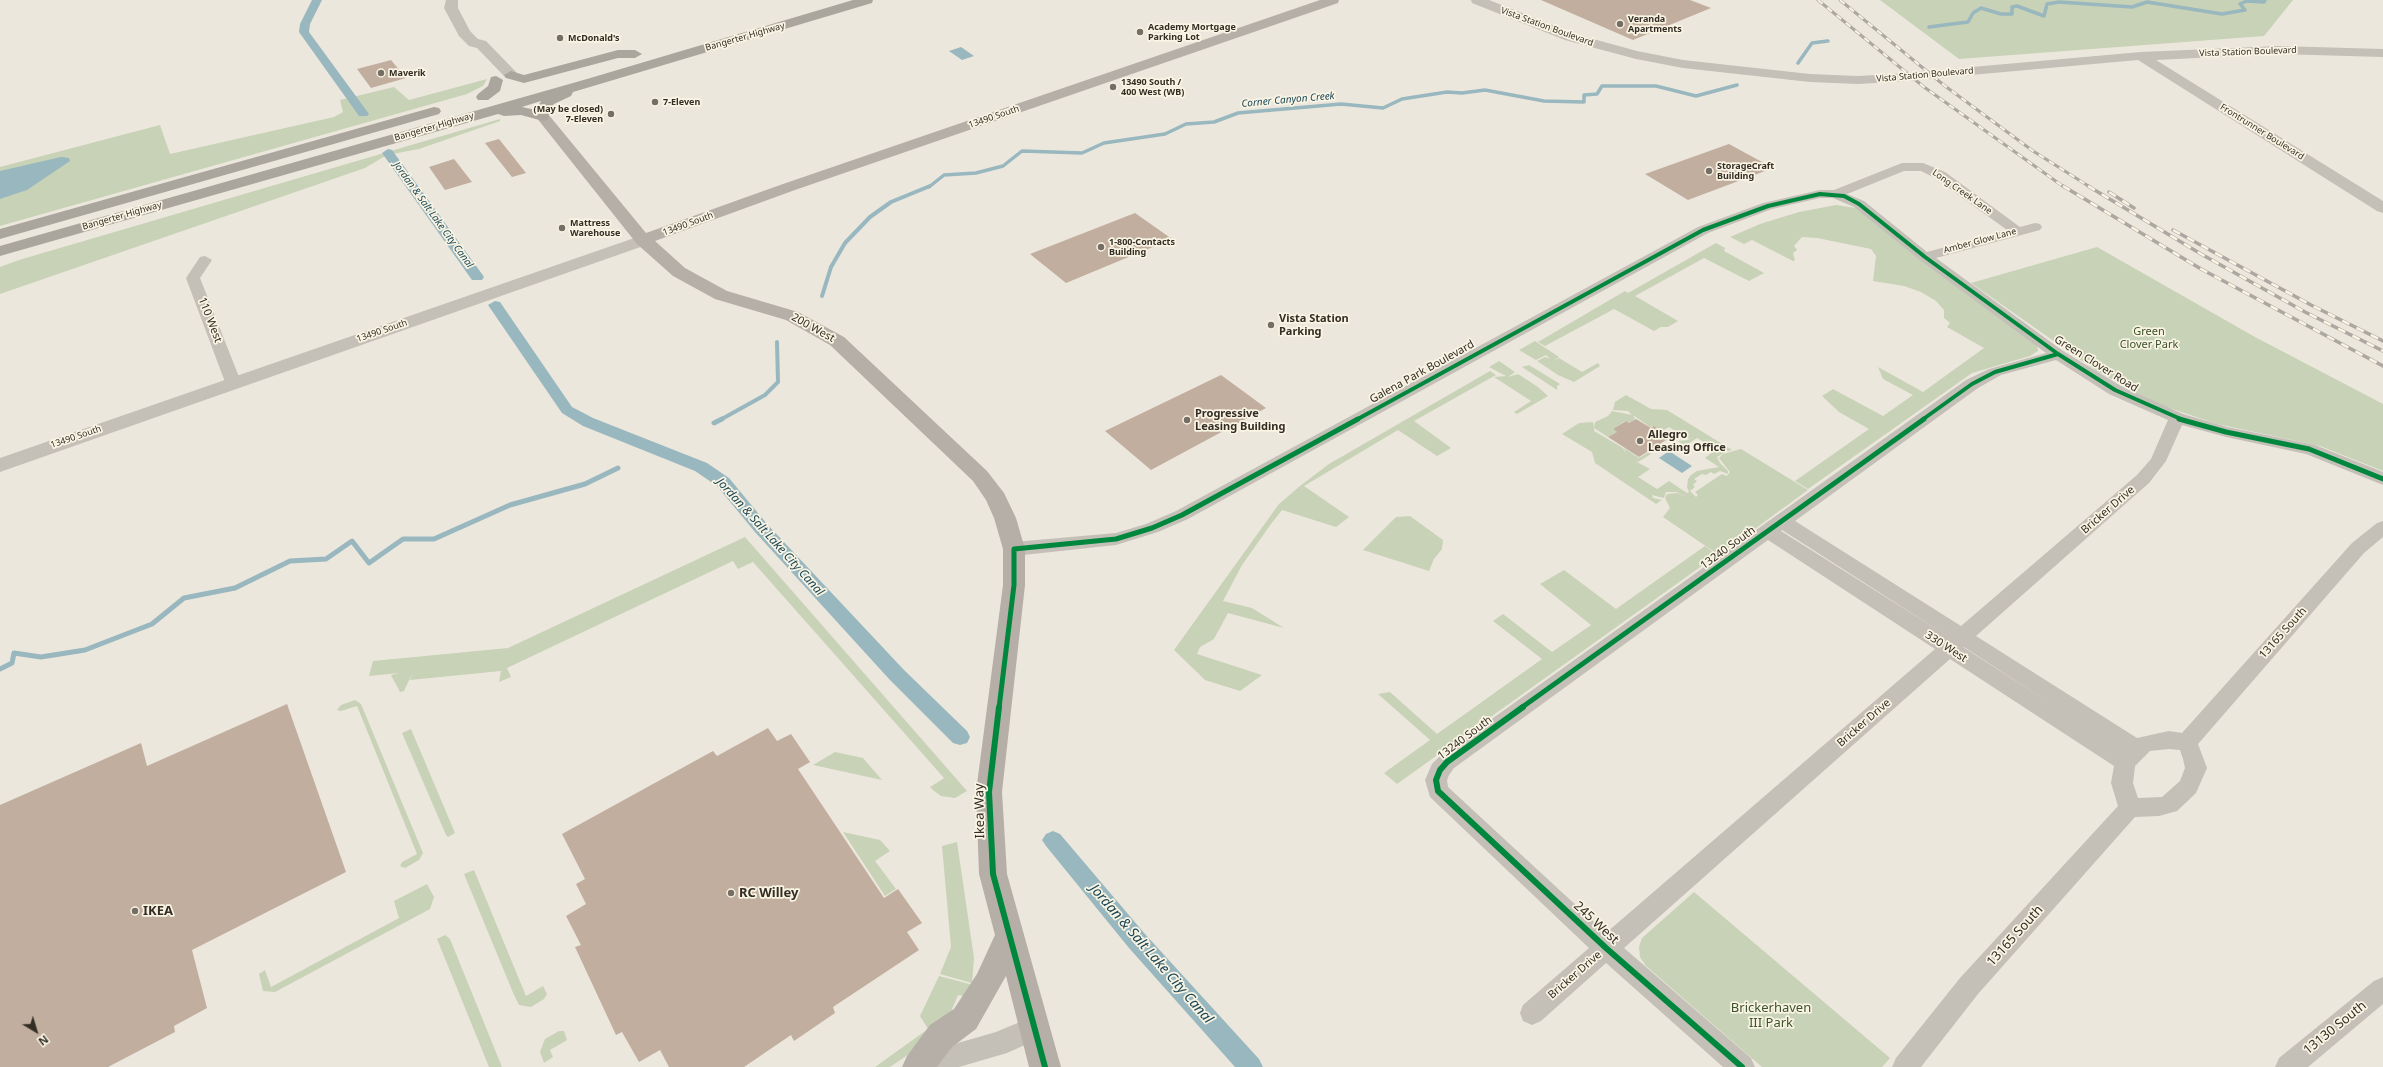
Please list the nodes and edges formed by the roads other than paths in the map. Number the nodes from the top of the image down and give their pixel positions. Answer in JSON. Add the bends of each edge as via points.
{"nodes":[{"id":1,"x":452,"y":0,"type":"edge"},
{"id":2,"x":822,"y":0,"type":"edge"},
{"id":3,"x":867,"y":0,"type":"edge"},
{"id":4,"x":1333,"y":0,"type":"edge"},
{"id":5,"x":1477,"y":0,"type":"edge"},
{"id":6,"x":474,"y":43,"type":"junction"},
{"id":7,"x":2383,"y":53,"type":"edge"},
{"id":8,"x":2141,"y":56,"type":"junction"},
{"id":9,"x":496,"y":80,"type":"joint"},
{"id":10,"x":592,"y":82,"type":"junction"},
{"id":11,"x":510,"y":85,"type":"junction"},
{"id":12,"x":447,"y":107,"type":"dead end"},
{"id":13,"x":467,"y":117,"type":"junction"},
{"id":14,"x":543,"y":117,"type":"junction"},
{"id":15,"x":221,"y":170,"type":"junction"},
{"id":16,"x":1835,"y":194,"type":"junction"},
{"id":17,"x":2383,"y":208,"type":"edge"},
{"id":18,"x":2035,"y":227,"type":"dead end"},
{"id":19,"x":0,"y":229,"type":"edge"},
{"id":20,"x":2017,"y":231,"type":"junction"},
{"id":21,"x":0,"y":234,"type":"edge"},
{"id":22,"x":643,"y":240,"type":"junction"},
{"id":23,"x":0,"y":251,"type":"edge"},
{"id":24,"x":1925,"y":256,"type":"junction"},
{"id":25,"x":205,"y":260,"type":"dead end"},
{"id":26,"x":2058,"y":354,"type":"junction"},
{"id":27,"x":234,"y":382,"type":"junction"},
{"id":28,"x":2177,"y":418,"type":"junction"},
{"id":29,"x":0,"y":465,"type":"edge"},
{"id":30,"x":2383,"y":480,"type":"edge"},
{"id":31,"x":1775,"y":526,"type":"junction"},
{"id":32,"x":2383,"y":527,"type":"edge"},
{"id":33,"x":1014,"y":549,"type":"junction"},
{"id":34,"x":1956,"y":643,"type":"junction"},
{"id":35,"x":2187,"y":742,"type":"junction"},
{"id":36,"x":2131,"y":756,"type":"junction"},
{"id":37,"x":1438,"y":791,"type":"joint"},
{"id":38,"x":2130,"y":808,"type":"junction"},
{"id":39,"x":1010,"y":937,"type":"junction"},
{"id":40,"x":1606,"y":948,"type":"junction"},
{"id":41,"x":2383,"y":988,"type":"edge"},
{"id":42,"x":1532,"y":1013,"type":"dead end"},
{"id":43,"x":1034,"y":1028,"type":"junction"},
{"id":44,"x":918,"y":1067,"type":"edge"},
{"id":45,"x":932,"y":1067,"type":"edge"},
{"id":46,"x":1045,"y":1067,"type":"edge"},
{"id":47,"x":1742,"y":1067,"type":"edge"},
{"id":48,"x":1905,"y":1067,"type":"edge"},
{"id":49,"x":2288,"y":1067,"type":"edge"}],
"edges":[{"from":1,"to":6,"type":"street","via":[[451,8],[456,19]]},
{"from":2,"to":11,"type":"highway","name":"Bangerter Highway","via":[[654,49],[635,54],[618,54]]},
{"from":3,"to":10,"type":"highway","name":"Bangerter Highway"},
{"from":4,"to":22,"type":"main road","name":"13490 South","via":[[789,187]]},
{"from":5,"to":8,"type":"street","name":"Vista Station Boulevard","via":[[1570,37],[1636,56],[1786,76],[1858,80]]},
{"from":6,"to":9,"type":"street","via":[[470,47]]},
{"from":6,"to":11,"type":"street","via":[[481,44]]},
{"from":7,"to":8,"type":"street","name":"Vista Station Boulevard","via":[[2278,50]]},
{"from":8,"to":17,"type":"street","name":"Frontrunner Boulevard"},
{"from":9,"to":11,"type":"highway","via":[[495,88],[477,99]]},
{"from":10,"to":13,"type":"highway","name":"Bangerter Highway"},
{"from":10,"to":14,"type":"highway","via":[[549,101],[543,109]]},
{"from":12,"to":15,"type":"highway","name":"Bangerter Highway"},
{"from":13,"to":14,"type":"highway","via":[[513,111]]},
{"from":13,"to":23,"type":"highway","name":"Bangerter Highway"},
{"from":14,"to":22,"type":"main road","name":"200 West"},
{"from":15,"to":19,"type":"highway","via":[[192,174]]},
{"from":15,"to":21,"type":"highway","name":"Bangerter Highway"},
{"from":16,"to":20,"type":"street","name":"Long Creek Lane","via":[[1902,167],[1922,167],[1940,175]]},
{"from":16,"to":24,"type":"street","name":"Green Clover Road","via":[[1859,204]]},
{"from":16,"to":33,"type":"street","name":"Galena Park Boulevard","via":[[1820,194],[1768,206],[1703,230],[1182,515],[1152,528],[1116,539]]},
{"from":18,"to":20,"type":"street","name":"Amber Glow Lane"},
{"from":20,"to":24,"type":"street","name":"Amber Glow Lane"},
{"from":22,"to":27,"type":"street","name":"13490 South"},
{"from":22,"to":33,"type":"main road","name":"200 West","via":[[679,272],[721,295],[792,316],[837,341],[980,476],[996,498]]},
{"from":24,"to":26,"type":"street","name":"Green Clover Road"},
{"from":25,"to":27,"type":"street","name":"110 West","via":[[194,278]]},
{"from":26,"to":28,"type":"street","name":"Green Clover Road","via":[[2115,390]]},
{"from":26,"to":31,"type":"street","name":"13240 South","via":[[1983,378]]},
{"from":27,"to":29,"type":"street","name":"13490 South"},
{"from":28,"to":30,"type":"street","name":"Green Clover Road","via":[[2226,432],[2309,449]]},
{"from":28,"to":34,"type":"street","name":"Bricker Drive","via":[[2152,471]]},
{"from":31,"to":34,"type":"street","name":"330 West"},
{"from":31,"to":37,"type":"street","name":"13240 South","via":[[1447,762],[1436,780]]},
{"from":32,"to":35,"type":"street","name":"13165 South","via":[[2358,548]]},
{"from":33,"to":39,"type":"main road","name":"Ikea Way","via":[[1014,585],[989,792],[992,874]]},
{"from":34,"to":36,"type":"street","name":"330 West"},
{"from":34,"to":40,"type":"street","name":"Bricker Drive"},
{"from":35,"to":36,"type":"street","via":[[2145,743]]},
{"from":35,"to":38,"type":"street","via":[[2196,768],[2188,786],[2169,804]]},
{"from":36,"to":38,"type":"street","via":[[2122,783]]},
{"from":37,"to":40,"type":"street","name":"245 West"},
{"from":38,"to":48,"type":"street","name":"13165 South","via":[[1969,986]]},
{"from":39,"to":43,"type":"main road","name":"Ikea Way"},
{"from":39,"to":44,"type":"main road","via":[[987,984],[965,1019],[941,1036]]},
{"from":40,"to":42,"type":"street","name":"Bricker Drive"},
{"from":40,"to":47,"type":"street","name":"245 West"},
{"from":41,"to":49,"type":"street","name":"13130 South"},
{"from":43,"to":45,"type":"street","via":[[998,1044],[946,1058]]},
{"from":43,"to":46,"type":"main road","name":"Ikea Way"}]}
